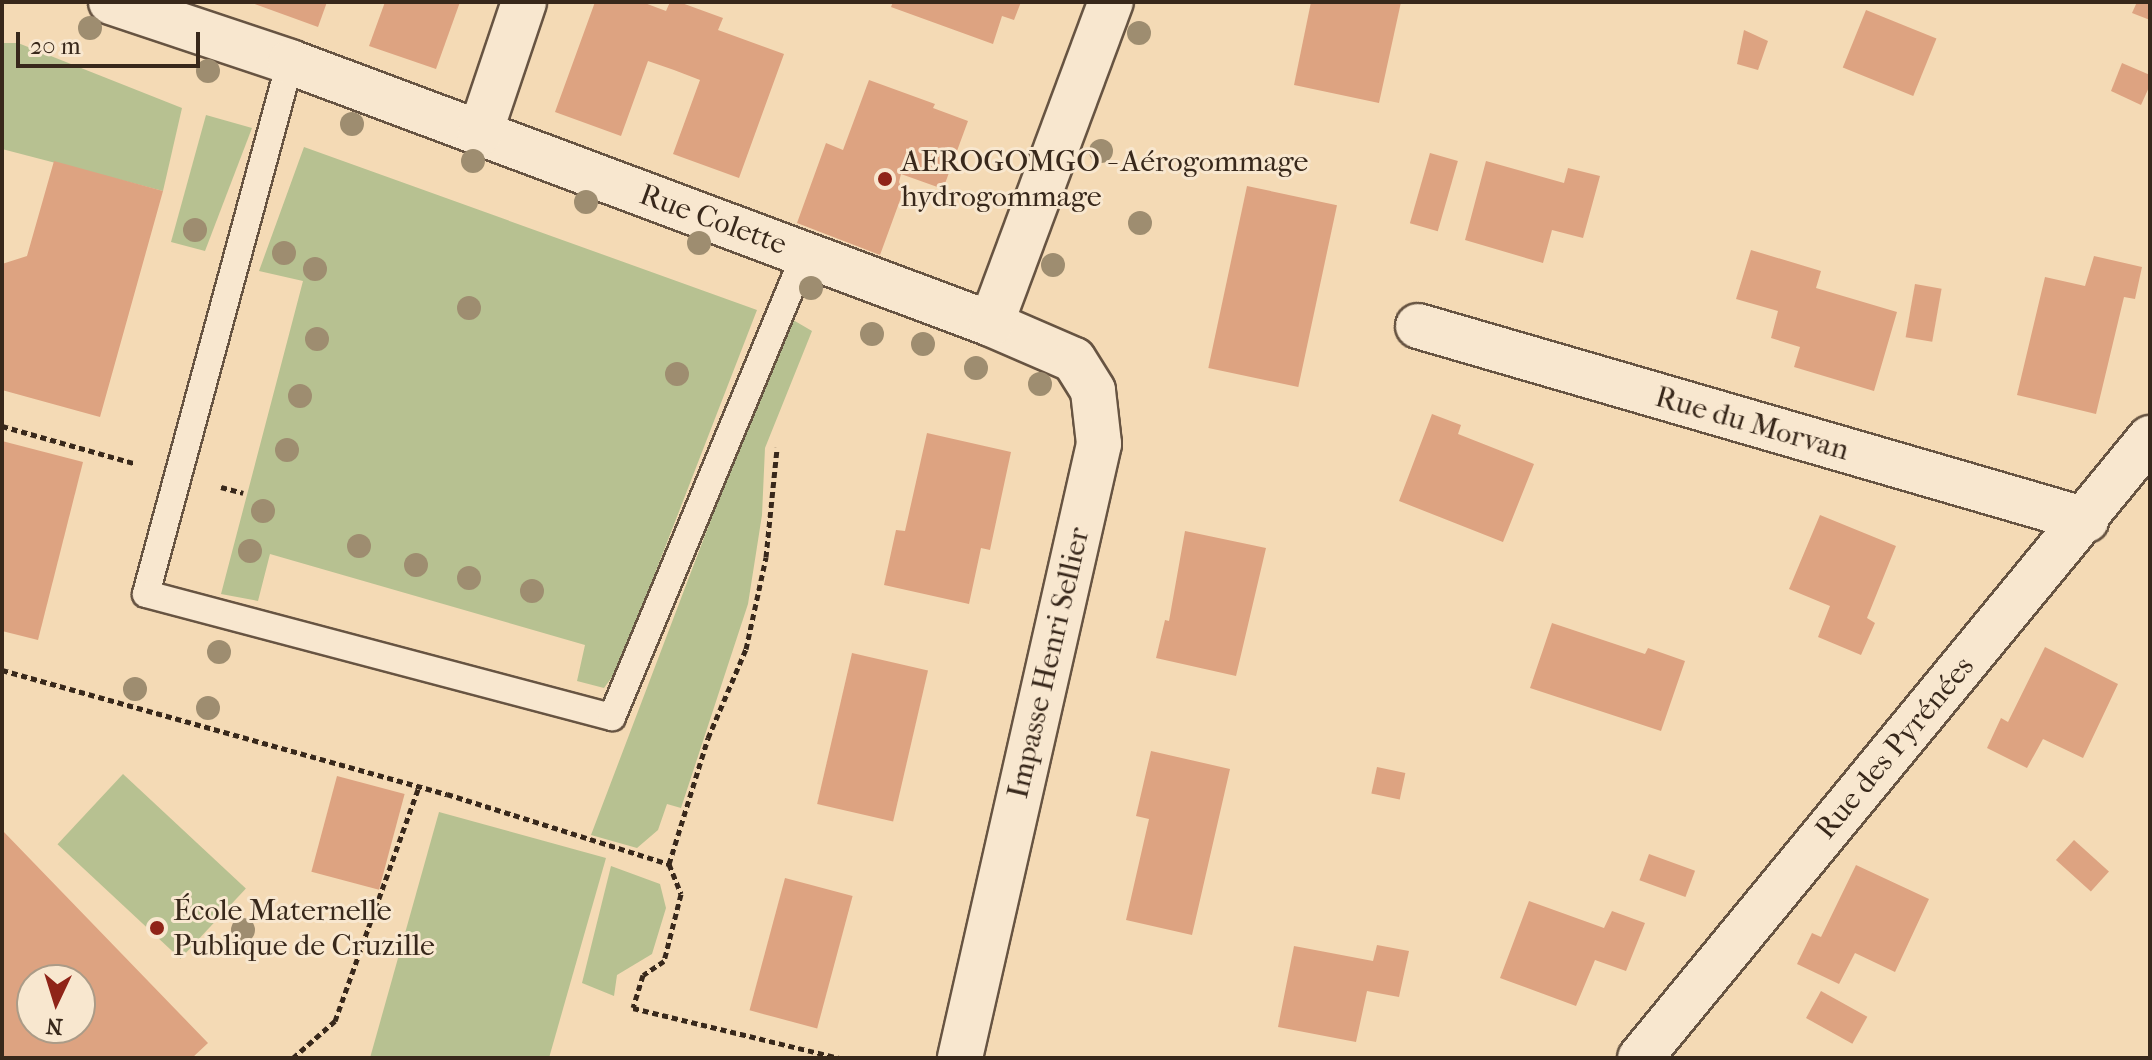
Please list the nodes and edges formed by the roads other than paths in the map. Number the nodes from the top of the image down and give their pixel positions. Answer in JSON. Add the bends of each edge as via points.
{"nodes":[{"id":1,"x":111,"y":2,"type":"edge"},
{"id":2,"x":524,"y":2,"type":"edge"},
{"id":3,"x":1111,"y":2,"type":"edge"},
{"id":4,"x":290,"y":62,"type":"junction"},
{"id":5,"x":480,"y":133,"type":"junction"},
{"id":6,"x":805,"y":254,"type":"junction"},
{"id":7,"x":991,"y":324,"type":"junction"},
{"id":8,"x":1418,"y":326,"type":"dead end"},
{"id":9,"x":2150,"y":438,"type":"edge"},
{"id":10,"x":2086,"y":520,"type":"junction"},
{"id":11,"x":960,"y":1058,"type":"edge"},
{"id":12,"x":1640,"y":1058,"type":"edge"}],
"edges":[{"from":1,"to":4,"type":"street","name":"Rue Colette"},
{"from":2,"to":5,"type":"street"},
{"from":3,"to":7,"type":"street"},
{"from":4,"to":5,"type":"street","name":"Rue Colette"},
{"from":4,"to":6,"type":"lane","via":[[146,594],[612,717]]},
{"from":5,"to":6,"type":"street","name":"Rue Colette"},
{"from":6,"to":7,"type":"street","name":"Rue Colette"},
{"from":7,"to":11,"type":"street","name":"Impasse Henri Sellier","via":[[1074,360],[1093,391],[1099,444]]},
{"from":8,"to":10,"type":"street","name":"Rue du Morvan"},
{"from":9,"to":10,"type":"street","name":"Rue des Pyrénées"},
{"from":10,"to":12,"type":"street","name":"Rue des Pyrénées"}]}
